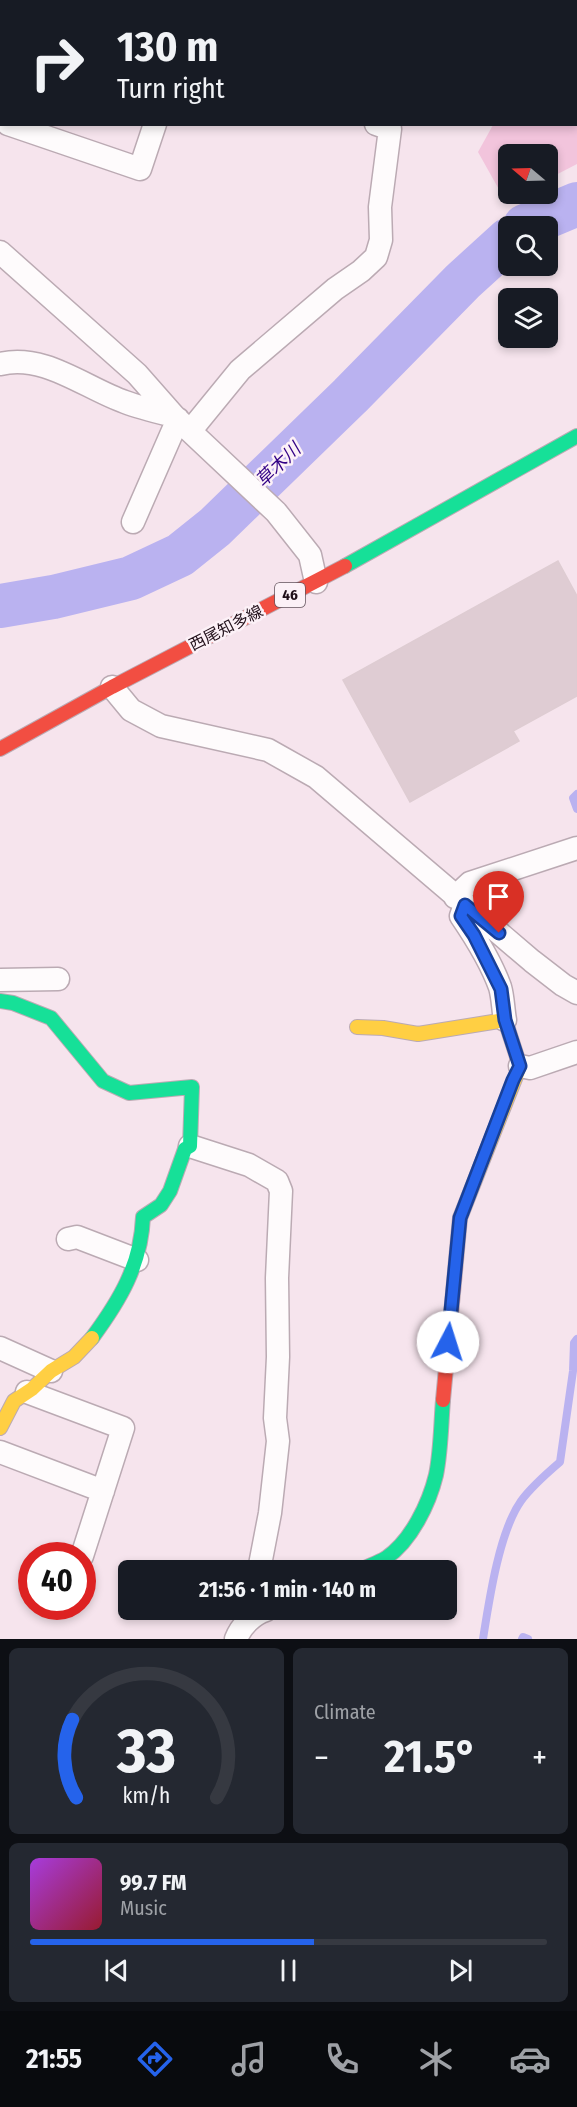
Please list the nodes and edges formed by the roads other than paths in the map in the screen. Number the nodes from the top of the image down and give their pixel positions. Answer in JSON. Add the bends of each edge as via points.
{"nodes":[{"id":1,"x":14,"y":126,"type":"edge"},
{"id":2,"x":154,"y":126,"type":"edge"},
{"id":3,"x":382,"y":126,"type":"edge"},
{"id":4,"x":0,"y":252,"type":"edge"},
{"id":5,"x":0,"y":364,"type":"edge"},
{"id":6,"x":181,"y":422,"type":"junction"},
{"id":7,"x":577,"y":436,"type":"edge"},
{"id":8,"x":133,"y":522,"type":"dead end"},
{"id":9,"x":316,"y":582,"type":"junction"},
{"id":10,"x":112,"y":687,"type":"junction"},
{"id":11,"x":0,"y":749,"type":"edge"},
{"id":12,"x":577,"y":848,"type":"edge"},
{"id":13,"x":460,"y":901,"type":"junction"},
{"id":14,"x":58,"y":978,"type":"dead end"},
{"id":15,"x":577,"y":993,"type":"edge"},
{"id":16,"x":1,"y":998,"type":"edge"},
{"id":17,"x":505,"y":1020,"type":"junction"},
{"id":18,"x":357,"y":1027,"type":"dead end"},
{"id":19,"x":577,"y":1052,"type":"edge"},
{"id":20,"x":520,"y":1066,"type":"junction"},
{"id":21,"x":190,"y":1146,"type":"junction"},
{"id":22,"x":68,"y":1239,"type":"dead end"},
{"id":23,"x":137,"y":1260,"type":"junction"},
{"id":24,"x":0,"y":1348,"type":"edge"},
{"id":25,"x":51,"y":1371,"type":"junction"},
{"id":26,"x":27,"y":1392,"type":"junction"},
{"id":27,"x":0,"y":1428,"type":"edge"},
{"id":28,"x":0,"y":1452,"type":"edge"},
{"id":29,"x":103,"y":1491,"type":"junction"},
{"id":30,"x":87,"y":1542,"type":"edge"},
{"id":31,"x":262,"y":1560,"type":"edge"},
{"id":32,"x":381,"y":1560,"type":"edge"},
{"id":33,"x":250,"y":1620,"type":"edge"},
{"id":34,"x":236,"y":1639,"type":"edge"}],
"edges":[{"from":1,"to":2,"type":"street","via":[[140,169]]},
{"from":3,"to":6,"type":"street","via":[[390,129],[380,207],[381,240],[376,257]]},
{"from":4,"to":6,"type":"street","via":[[137,374]]},
{"from":5,"to":6,"type":"street","via":[[12,361],[46,366],[124,402]]},
{"from":6,"to":8,"type":"street"},
{"from":6,"to":9,"type":"street","via":[[276,512],[310,555]]},
{"from":7,"to":9,"type":"street","name":"西尾知多線","number":"46"},
{"from":9,"to":10,"type":"street","name":"西尾知多線","number":"46"},
{"from":10,"to":11,"type":"street","name":"西尾知多線","number":"46"},
{"from":10,"to":13,"type":"street","via":[[131,710],[161,726],[268,750],[316,777]]},
{"from":12,"to":13,"type":"street","via":[[470,883],[461,889]]},
{"from":13,"to":15,"type":"street","via":[[532,962]]},
{"from":13,"to":17,"type":"street","via":[[461,916],[501,989]]},
{"from":14,"to":16,"type":"street"},
{"from":16,"to":21,"type":"street","via":[[51,1018],[103,1081],[129,1093],[192,1087]]},
{"from":17,"to":18,"type":"street","via":[[418,1034]]},
{"from":17,"to":20,"type":"street"},
{"from":19,"to":20,"type":"street","via":[[530,1068]]},
{"from":20,"to":32,"type":"street","via":[[460,1218],[436,1474],[420,1515],[402,1542]]},
{"from":21,"to":23,"type":"street","via":[[185,1149],[161,1205],[143,1217]]},
{"from":21,"to":31,"type":"street","via":[[249,1165],[277,1180],[281,1191],[275,1418],[278,1441]]},
{"from":22,"to":23,"type":"street","via":[[77,1237]]},
{"from":23,"to":25,"type":"street","via":[[87,1345]]},
{"from":24,"to":25,"type":"street"},
{"from":25,"to":26,"type":"street"},
{"from":26,"to":27,"type":"street","via":[[14,1401]]},
{"from":26,"to":29,"type":"street","via":[[123,1428]]},
{"from":28,"to":29,"type":"street"},
{"from":29,"to":30,"type":"street"},
{"from":33,"to":34,"type":"street"}]}
